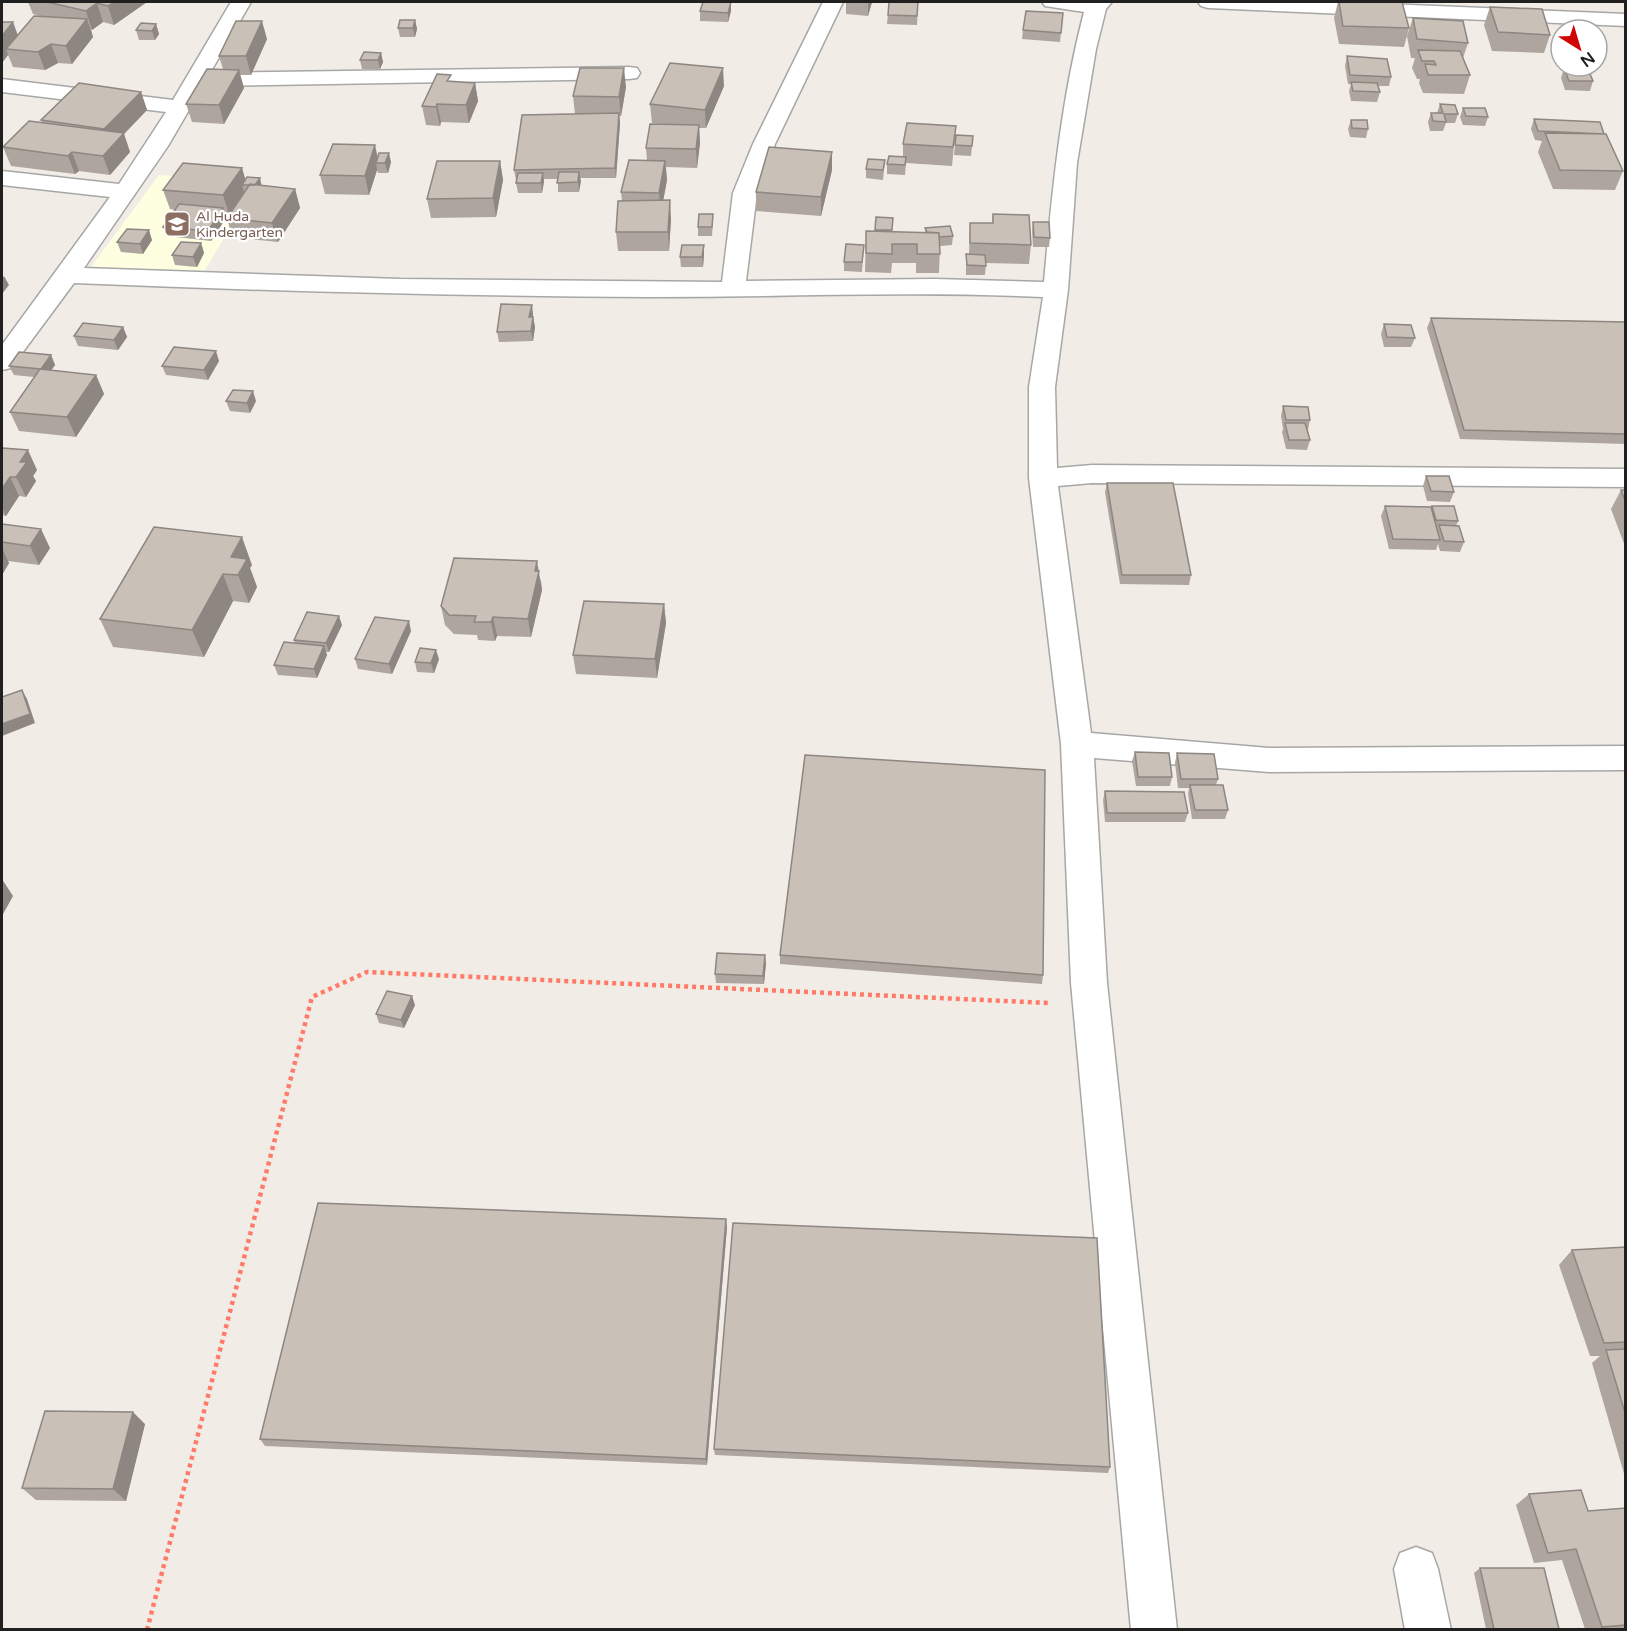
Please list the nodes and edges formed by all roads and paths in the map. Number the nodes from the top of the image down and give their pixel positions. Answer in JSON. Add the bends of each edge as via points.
{"nodes":[{"id":1,"x":241,"y":2,"type":"edge"},
{"id":2,"x":833,"y":2,"type":"edge"},
{"id":3,"x":1052,"y":2,"type":"edge"},
{"id":4,"x":1208,"y":2,"type":"edge"},
{"id":5,"x":1099,"y":4,"type":"edge"},
{"id":6,"x":1626,"y":20,"type":"edge"},
{"id":7,"x":629,"y":73,"type":"dead end"},
{"id":8,"x":195,"y":80,"type":"junction"},
{"id":9,"x":2,"y":85,"type":"edge"},
{"id":10,"x":180,"y":107,"type":"junction"},
{"id":11,"x":2,"y":178,"type":"edge"},
{"id":12,"x":126,"y":192,"type":"junction"},
{"id":13,"x":67,"y":275,"type":"junction"},
{"id":14,"x":733,"y":289,"type":"junction"},
{"id":15,"x":1056,"y":290,"type":"junction"},
{"id":16,"x":2,"y":362,"type":"edge"},
{"id":17,"x":1043,"y":478,"type":"junction"},
{"id":18,"x":1626,"y":478,"type":"edge"},
{"id":19,"x":1077,"y":744,"type":"junction"},
{"id":20,"x":1626,"y":758,"type":"edge"},
{"id":21,"x":1091,"y":1005,"type":"junction"},
{"id":22,"x":1416,"y":1569,"type":"dead end"},
{"id":23,"x":147,"y":1629,"type":"edge"},
{"id":24,"x":1154,"y":1629,"type":"edge"},
{"id":25,"x":1428,"y":1629,"type":"edge"}],
"edges":[{"from":1,"to":8,"type":"street"},
{"from":2,"to":14,"type":"street","via":[[764,144],[745,193]]},
{"from":3,"to":5,"type":"street"},
{"from":4,"to":6,"type":"street"},
{"from":5,"to":15,"type":"street","via":[[1085,49],[1066,163]]},
{"from":7,"to":8,"type":"street"},
{"from":8,"to":10,"type":"street"},
{"from":9,"to":10,"type":"street"},
{"from":10,"to":12,"type":"street"},
{"from":11,"to":12,"type":"street"},
{"from":12,"to":13,"type":"street"},
{"from":13,"to":14,"type":"street","via":[[289,285]]},
{"from":13,"to":16,"type":"street"},
{"from":14,"to":15,"type":"street","via":[[932,286]]},
{"from":15,"to":17,"type":"street","via":[[1042,387]]},
{"from":17,"to":18,"type":"street","via":[[1092,474]]},
{"from":17,"to":19,"type":"street"},
{"from":19,"to":20,"type":"street","via":[[1269,760]]},
{"from":19,"to":21,"type":"street"},
{"from":21,"to":23,"type":"path","via":[[367,972],[312,998]]},
{"from":21,"to":24,"type":"street"},
{"from":22,"to":25,"type":"street"}]}
